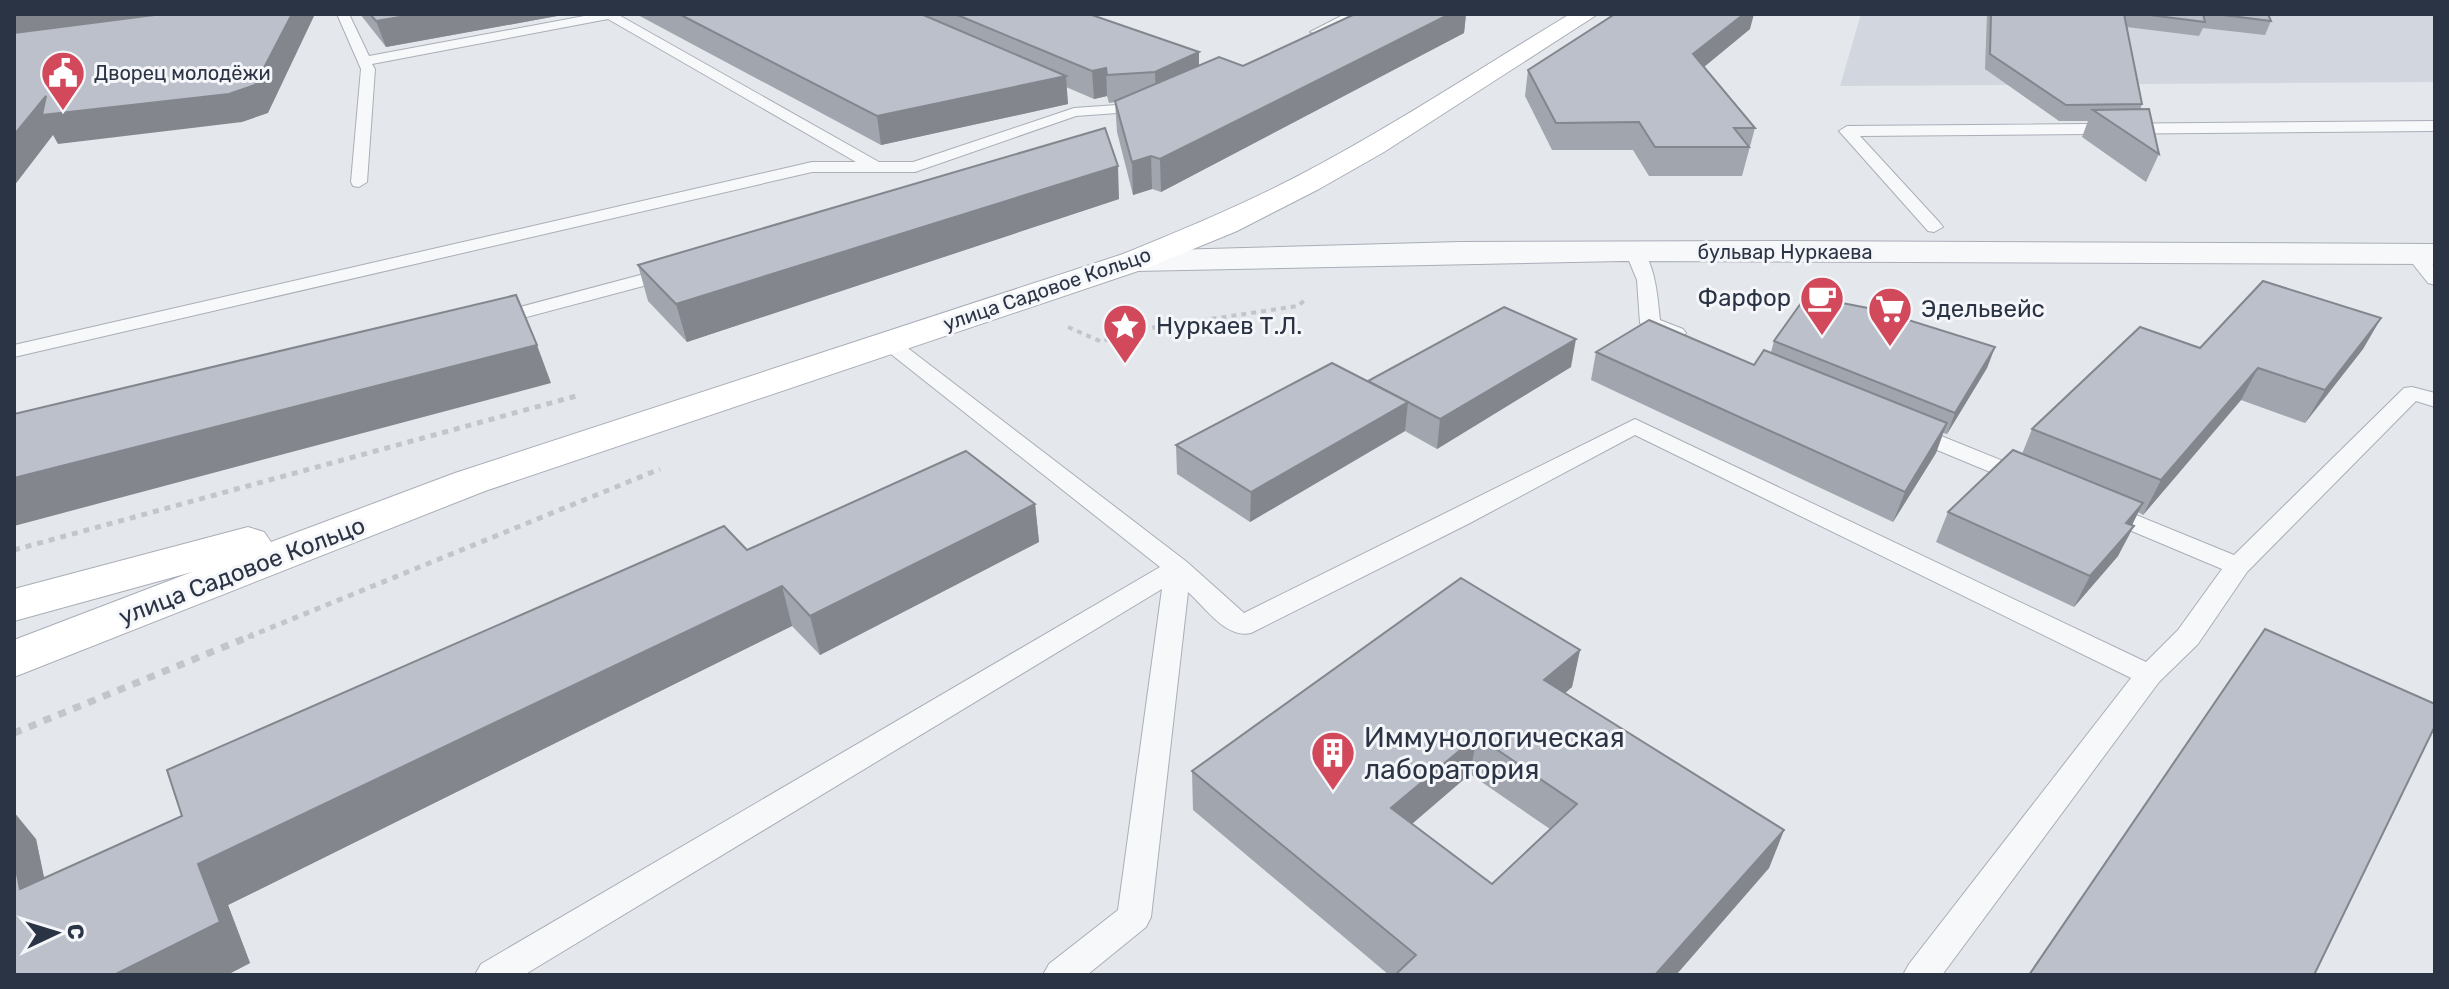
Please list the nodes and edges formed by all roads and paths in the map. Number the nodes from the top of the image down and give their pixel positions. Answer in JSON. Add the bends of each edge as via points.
{"nodes":[{"id":1,"x":343,"y":14,"type":"edge"},
{"id":2,"x":1355,"y":14,"type":"edge"},
{"id":3,"x":1586,"y":14,"type":"edge"},
{"id":4,"x":1307,"y":38,"type":"edge"},
{"id":5,"x":364,"y":61,"type":"junction"},
{"id":6,"x":1069,"y":96,"type":"edge"},
{"id":7,"x":1098,"y":109,"type":"junction"},
{"id":8,"x":2435,"y":126,"type":"edge"},
{"id":9,"x":1102,"y":129,"type":"edge"},
{"id":10,"x":876,"y":167,"type":"junction"},
{"id":11,"x":359,"y":182,"type":"dead end"},
{"id":12,"x":1226,"y":224,"type":"junction"},
{"id":13,"x":2435,"y":226,"type":"edge"},
{"id":14,"x":1934,"y":227,"type":"junction"},
{"id":15,"x":1634,"y":251,"type":"junction"},
{"id":16,"x":1135,"y":261,"type":"junction"},
{"id":17,"x":2428,"y":263,"type":"edge"},
{"id":18,"x":688,"y":268,"type":"edge"},
{"id":19,"x":1309,"y":297,"type":"dead end"},
{"id":20,"x":1061,"y":324,"type":"dead end"},
{"id":21,"x":474,"y":325,"type":"edge"},
{"id":22,"x":1694,"y":341,"type":"edge"},
{"id":23,"x":889,"y":343,"type":"junction"},
{"id":24,"x":14,"y":351,"type":"edge"},
{"id":25,"x":588,"y":393,"type":"dead end"},
{"id":26,"x":2435,"y":400,"type":"edge"},
{"id":27,"x":1885,"y":420,"type":"edge"},
{"id":28,"x":664,"y":467,"type":"dead end"},
{"id":29,"x":470,"y":482,"type":"junction"},
{"id":30,"x":2047,"y":487,"type":"edge"},
{"id":31,"x":2091,"y":505,"type":"edge"},
{"id":32,"x":14,"y":550,"type":"edge"},
{"id":33,"x":2238,"y":566,"type":"junction"},
{"id":34,"x":1178,"y":568,"type":"junction"},
{"id":35,"x":14,"y":605,"type":"edge"},
{"id":36,"x":14,"y":659,"type":"edge"},
{"id":37,"x":2149,"y":675,"type":"junction"},
{"id":38,"x":14,"y":733,"type":"edge"},
{"id":39,"x":493,"y":975,"type":"edge"},
{"id":40,"x":1061,"y":975,"type":"edge"},
{"id":41,"x":1921,"y":975,"type":"edge"}],
"edges":[{"from":1,"to":5,"type":"lane"},
{"from":2,"to":4,"type":"lane"},
{"from":3,"to":12,"type":"main road","name":"улица Садовое Кольцо","via":[[1374,146]]},
{"from":5,"to":10,"type":"lane","via":[[610,15]]},
{"from":5,"to":11,"type":"lane","via":[[368,69]]},
{"from":6,"to":7,"type":"lane"},
{"from":7,"to":9,"type":"lane","via":[[1160,107]]},
{"from":7,"to":10,"type":"lane","via":[[1074,112],[915,167]]},
{"from":8,"to":14,"type":"lane","via":[[1847,131]]},
{"from":10,"to":24,"type":"lane","via":[[812,167]]},
{"from":12,"to":14,"type":"street","name":"бульвар Нуркаева"},
{"from":12,"to":16,"type":"main road","name":"улица Садовое Кольцо"},
{"from":13,"to":14,"type":"street","name":"бульвар Нуркаева"},
{"from":15,"to":16,"type":"street","name":"бульвар Нуркаева"},
{"from":15,"to":17,"type":"street","name":"бульвар Нуркаева"},
{"from":15,"to":22,"type":"lane","via":[[1646,280],[1650,323]]},
{"from":16,"to":23,"type":"main road","name":"улица Садовое Кольцо"},
{"from":18,"to":21,"type":"lane"},
{"from":19,"to":20,"type":"path","via":[[1298,306],[1123,332],[1102,342]]},
{"from":23,"to":29,"type":"main road","name":"улица Садовое Кольцо"},
{"from":23,"to":34,"type":"lane"},
{"from":25,"to":32,"type":"path"},
{"from":26,"to":33,"type":"lane","via":[[2412,393]]},
{"from":27,"to":30,"type":"lane"},
{"from":28,"to":38,"type":"path"},
{"from":29,"to":35,"type":"main road","name":"улица Садовое Кольцо"},
{"from":29,"to":36,"type":"main road","name":"улица Садовое Кольцо"},
{"from":31,"to":33,"type":"lane"},
{"from":33,"to":37,"type":"lane","via":[[2188,637]]},
{"from":34,"to":37,"type":"lane","via":[[1241,626],[1635,426]]},
{"from":34,"to":39,"type":"lane"},
{"from":34,"to":40,"type":"lane","via":[[1134,917]]},
{"from":37,"to":41,"type":"lane"}]}
